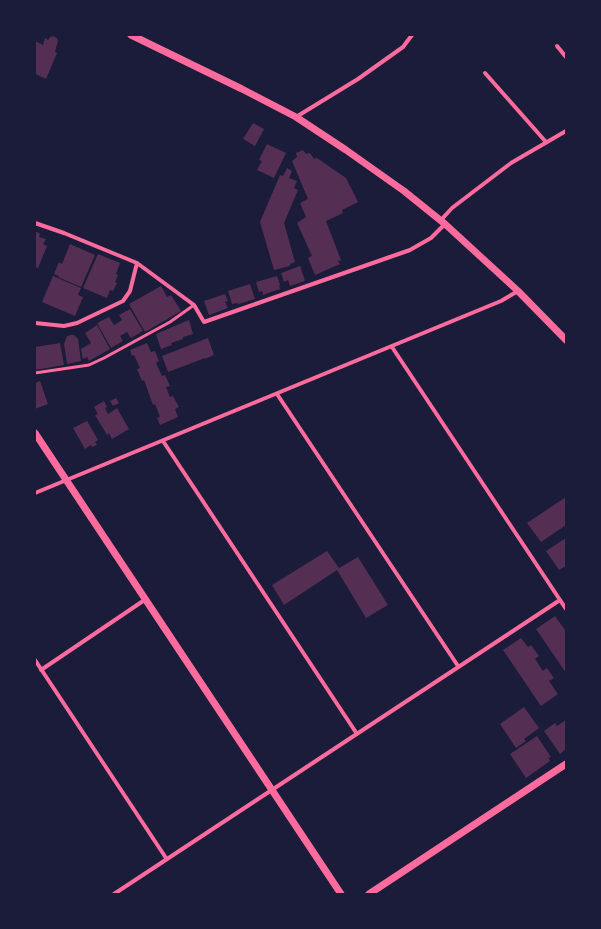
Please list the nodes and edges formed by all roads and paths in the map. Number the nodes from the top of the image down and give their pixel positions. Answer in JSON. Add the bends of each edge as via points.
{"nodes":[{"id":1,"x":132,"y":35,"type":"edge"},
{"id":2,"x":412,"y":35,"type":"edge"},
{"id":3,"x":140,"y":37,"type":"edge"},
{"id":4,"x":557,"y":46,"type":"dead end"},
{"id":5,"x":566,"y":57,"type":"edge"},
{"id":6,"x":485,"y":73,"type":"dead end"},
{"id":7,"x":296,"y":117,"type":"junction"},
{"id":8,"x":566,"y":131,"type":"edge"},
{"id":9,"x":546,"y":142,"type":"junction"},
{"id":10,"x":443,"y":222,"type":"junction"},
{"id":11,"x":35,"y":223,"type":"edge"},
{"id":12,"x":137,"y":263,"type":"junction"},
{"id":13,"x":518,"y":290,"type":"junction"},
{"id":14,"x":194,"y":305,"type":"junction"},
{"id":15,"x":35,"y":323,"type":"edge"},
{"id":16,"x":566,"y":340,"type":"edge"},
{"id":17,"x":392,"y":347,"type":"junction"},
{"id":18,"x":35,"y":373,"type":"edge"},
{"id":19,"x":277,"y":394,"type":"junction"},
{"id":20,"x":35,"y":433,"type":"edge"},
{"id":21,"x":163,"y":441,"type":"junction"},
{"id":22,"x":67,"y":480,"type":"junction"},
{"id":23,"x":35,"y":493,"type":"edge"},
{"id":24,"x":146,"y":599,"type":"junction"},
{"id":25,"x":560,"y":600,"type":"junction"},
{"id":26,"x":566,"y":609,"type":"edge"},
{"id":27,"x":35,"y":660,"type":"edge"},
{"id":28,"x":458,"y":666,"type":"junction"},
{"id":29,"x":41,"y":670,"type":"junction"},
{"id":30,"x":357,"y":734,"type":"junction"},
{"id":31,"x":566,"y":764,"type":"edge"},
{"id":32,"x":272,"y":789,"type":"junction"},
{"id":33,"x":166,"y":858,"type":"junction"},
{"id":34,"x":114,"y":894,"type":"edge"},
{"id":35,"x":341,"y":894,"type":"edge"},
{"id":36,"x":369,"y":894,"type":"edge"}],
"edges":[{"from":1,"to":3,"type":"street"},
{"from":2,"to":7,"type":"street","via":[[397,52]]},
{"from":3,"to":7,"type":"street"},
{"from":4,"to":5,"type":"street"},
{"from":6,"to":9,"type":"street"},
{"from":7,"to":10,"type":"street","via":[[404,191]]},
{"from":8,"to":9,"type":"street"},
{"from":9,"to":10,"type":"street","via":[[511,162],[452,208]]},
{"from":10,"to":13,"type":"street"},
{"from":10,"to":14,"type":"street","via":[[430,238],[410,250],[204,322]]},
{"from":11,"to":12,"type":"street"},
{"from":12,"to":14,"type":"street"},
{"from":12,"to":15,"type":"street","via":[[130,291],[122,301],[77,323],[64,326]]},
{"from":13,"to":16,"type":"street"},
{"from":13,"to":17,"type":"street","via":[[501,301]]},
{"from":14,"to":18,"type":"lane","via":[[156,329],[88,365]]},
{"from":17,"to":19,"type":"street"},
{"from":17,"to":25,"type":"street"},
{"from":19,"to":21,"type":"street"},
{"from":19,"to":28,"type":"street"},
{"from":20,"to":22,"type":"street"},
{"from":21,"to":22,"type":"street"},
{"from":21,"to":30,"type":"street"},
{"from":22,"to":23,"type":"street"},
{"from":22,"to":24,"type":"street"},
{"from":24,"to":29,"type":"street"},
{"from":24,"to":32,"type":"street"},
{"from":25,"to":26,"type":"street"},
{"from":25,"to":28,"type":"street"},
{"from":27,"to":29,"type":"street"},
{"from":28,"to":30,"type":"street"},
{"from":29,"to":33,"type":"street"},
{"from":30,"to":32,"type":"street"},
{"from":31,"to":36,"type":"street"},
{"from":32,"to":33,"type":"street"},
{"from":32,"to":35,"type":"street"},
{"from":33,"to":34,"type":"street"}]}
